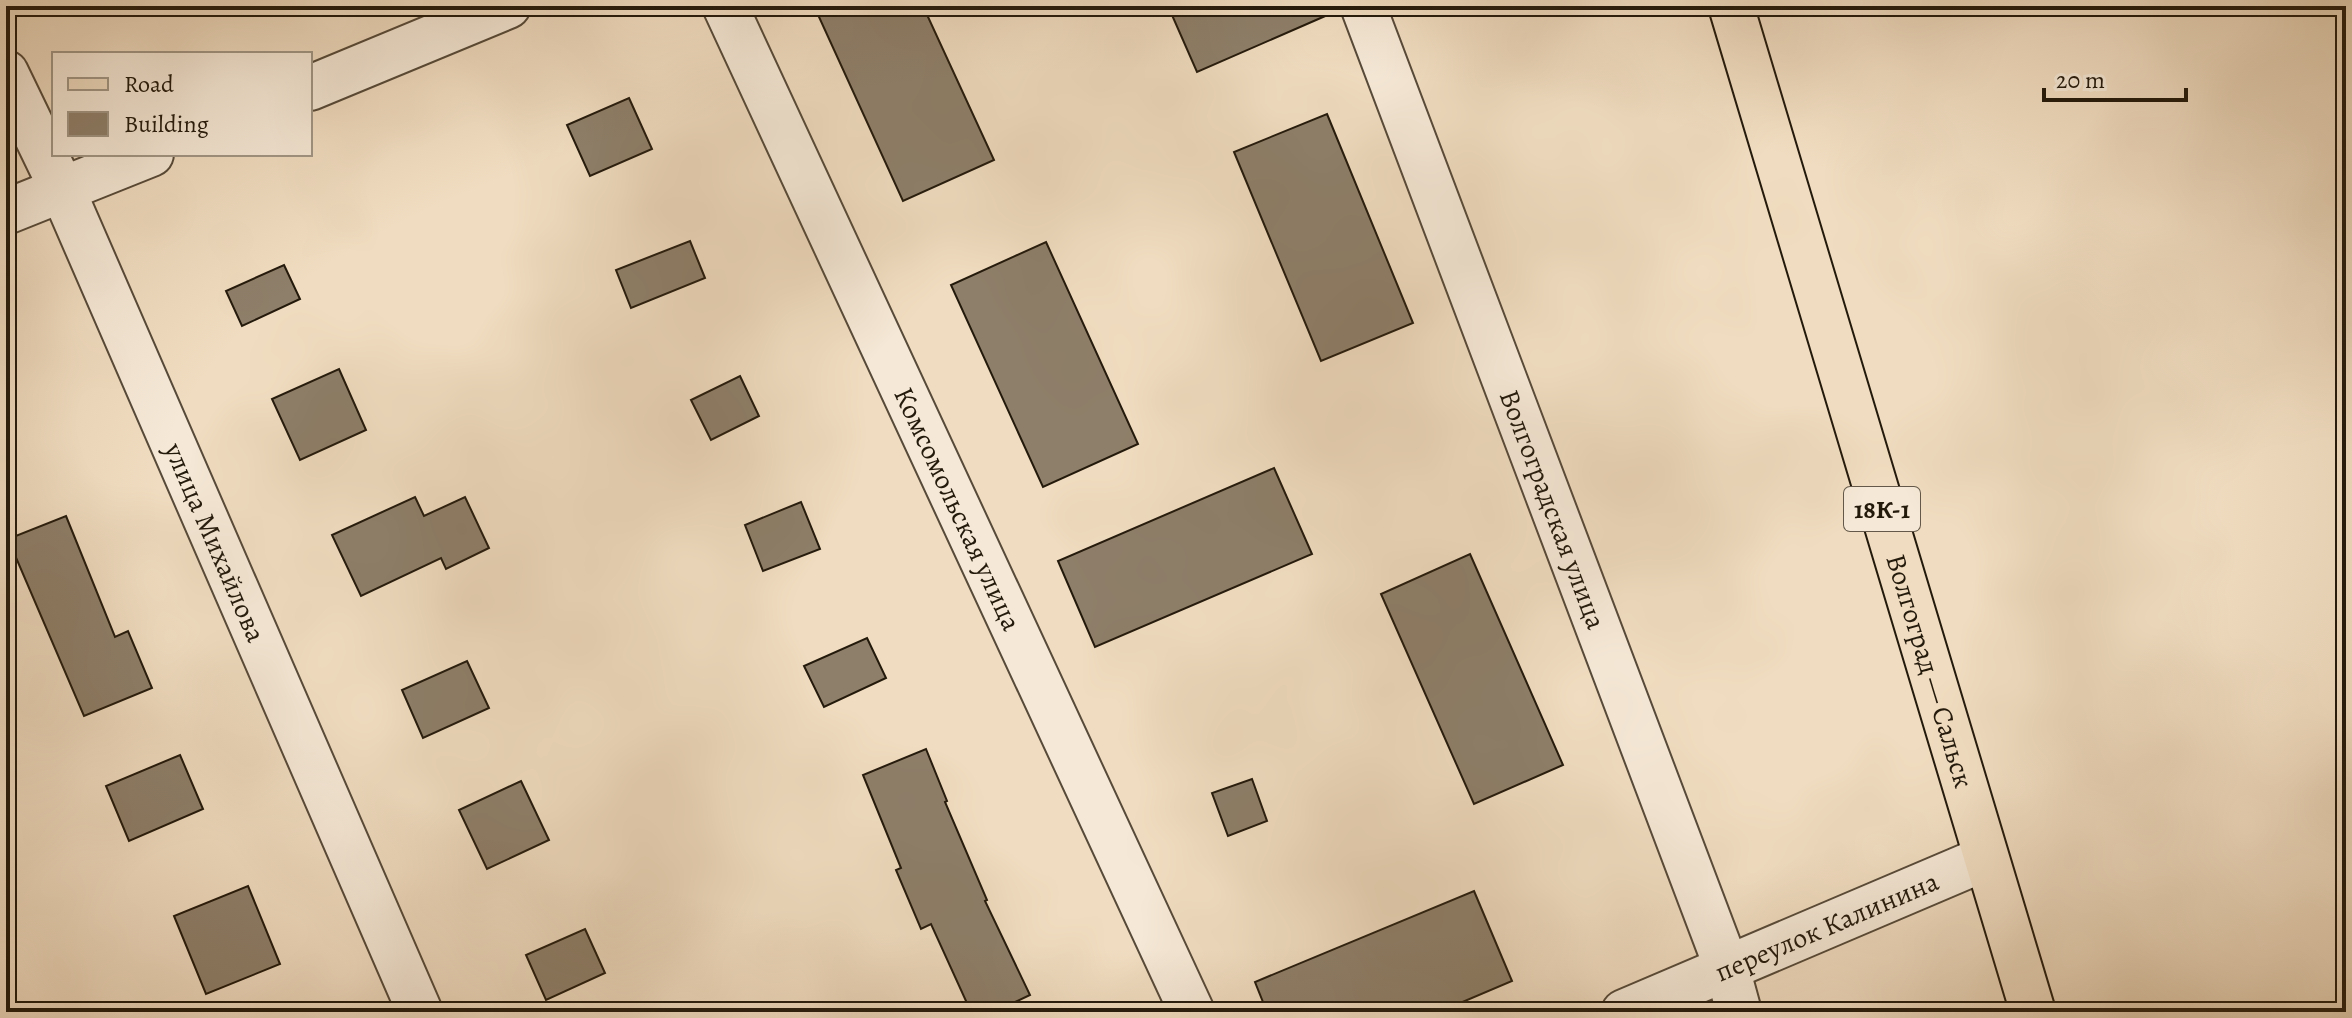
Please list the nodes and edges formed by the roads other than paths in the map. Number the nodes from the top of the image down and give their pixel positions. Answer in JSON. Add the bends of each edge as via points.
{"nodes":[{"id":1,"x":508,"y":6,"type":"edge"},
{"id":2,"x":725,"y":6,"type":"edge"},
{"id":3,"x":1363,"y":6,"type":"edge"},
{"id":4,"x":1731,"y":6,"type":"edge"},
{"id":5,"x":6,"y":73,"type":"edge"},
{"id":6,"x":312,"y":87,"type":"edge"},
{"id":7,"x":146,"y":156,"type":"edge"},
{"id":8,"x":63,"y":191,"type":"junction"},
{"id":9,"x":6,"y":212,"type":"edge"},
{"id":10,"x":1986,"y":858,"type":"junction"},
{"id":11,"x":1727,"y":968,"type":"junction"},
{"id":12,"x":420,"y":1012,"type":"edge"},
{"id":13,"x":1192,"y":1012,"type":"edge"},
{"id":14,"x":1624,"y":1012,"type":"edge"},
{"id":15,"x":1739,"y":1012,"type":"edge"},
{"id":16,"x":2033,"y":1012,"type":"edge"}],
"edges":[{"from":1,"to":6,"type":"street"},
{"from":2,"to":13,"type":"street","name":"Комсомольская улица"},
{"from":3,"to":11,"type":"street","name":"Волгоградская улица"},
{"from":4,"to":10,"type":"main road","name":"Волгоград — Сальск","number":"18К-1"},
{"from":5,"to":8,"type":"street","name":"улица Михайлова"},
{"from":7,"to":8,"type":"street"},
{"from":8,"to":9,"type":"street"},
{"from":8,"to":12,"type":"street","name":"улица Михайлова"},
{"from":10,"to":11,"type":"street","name":"переулок Калинина"},
{"from":10,"to":16,"type":"main road","name":"Волгоград — Сальск","number":"18К-1"},
{"from":11,"to":14,"type":"street","name":"переулок Калинина"},
{"from":11,"to":15,"type":"street","name":"Волгоградская улица"}]}
